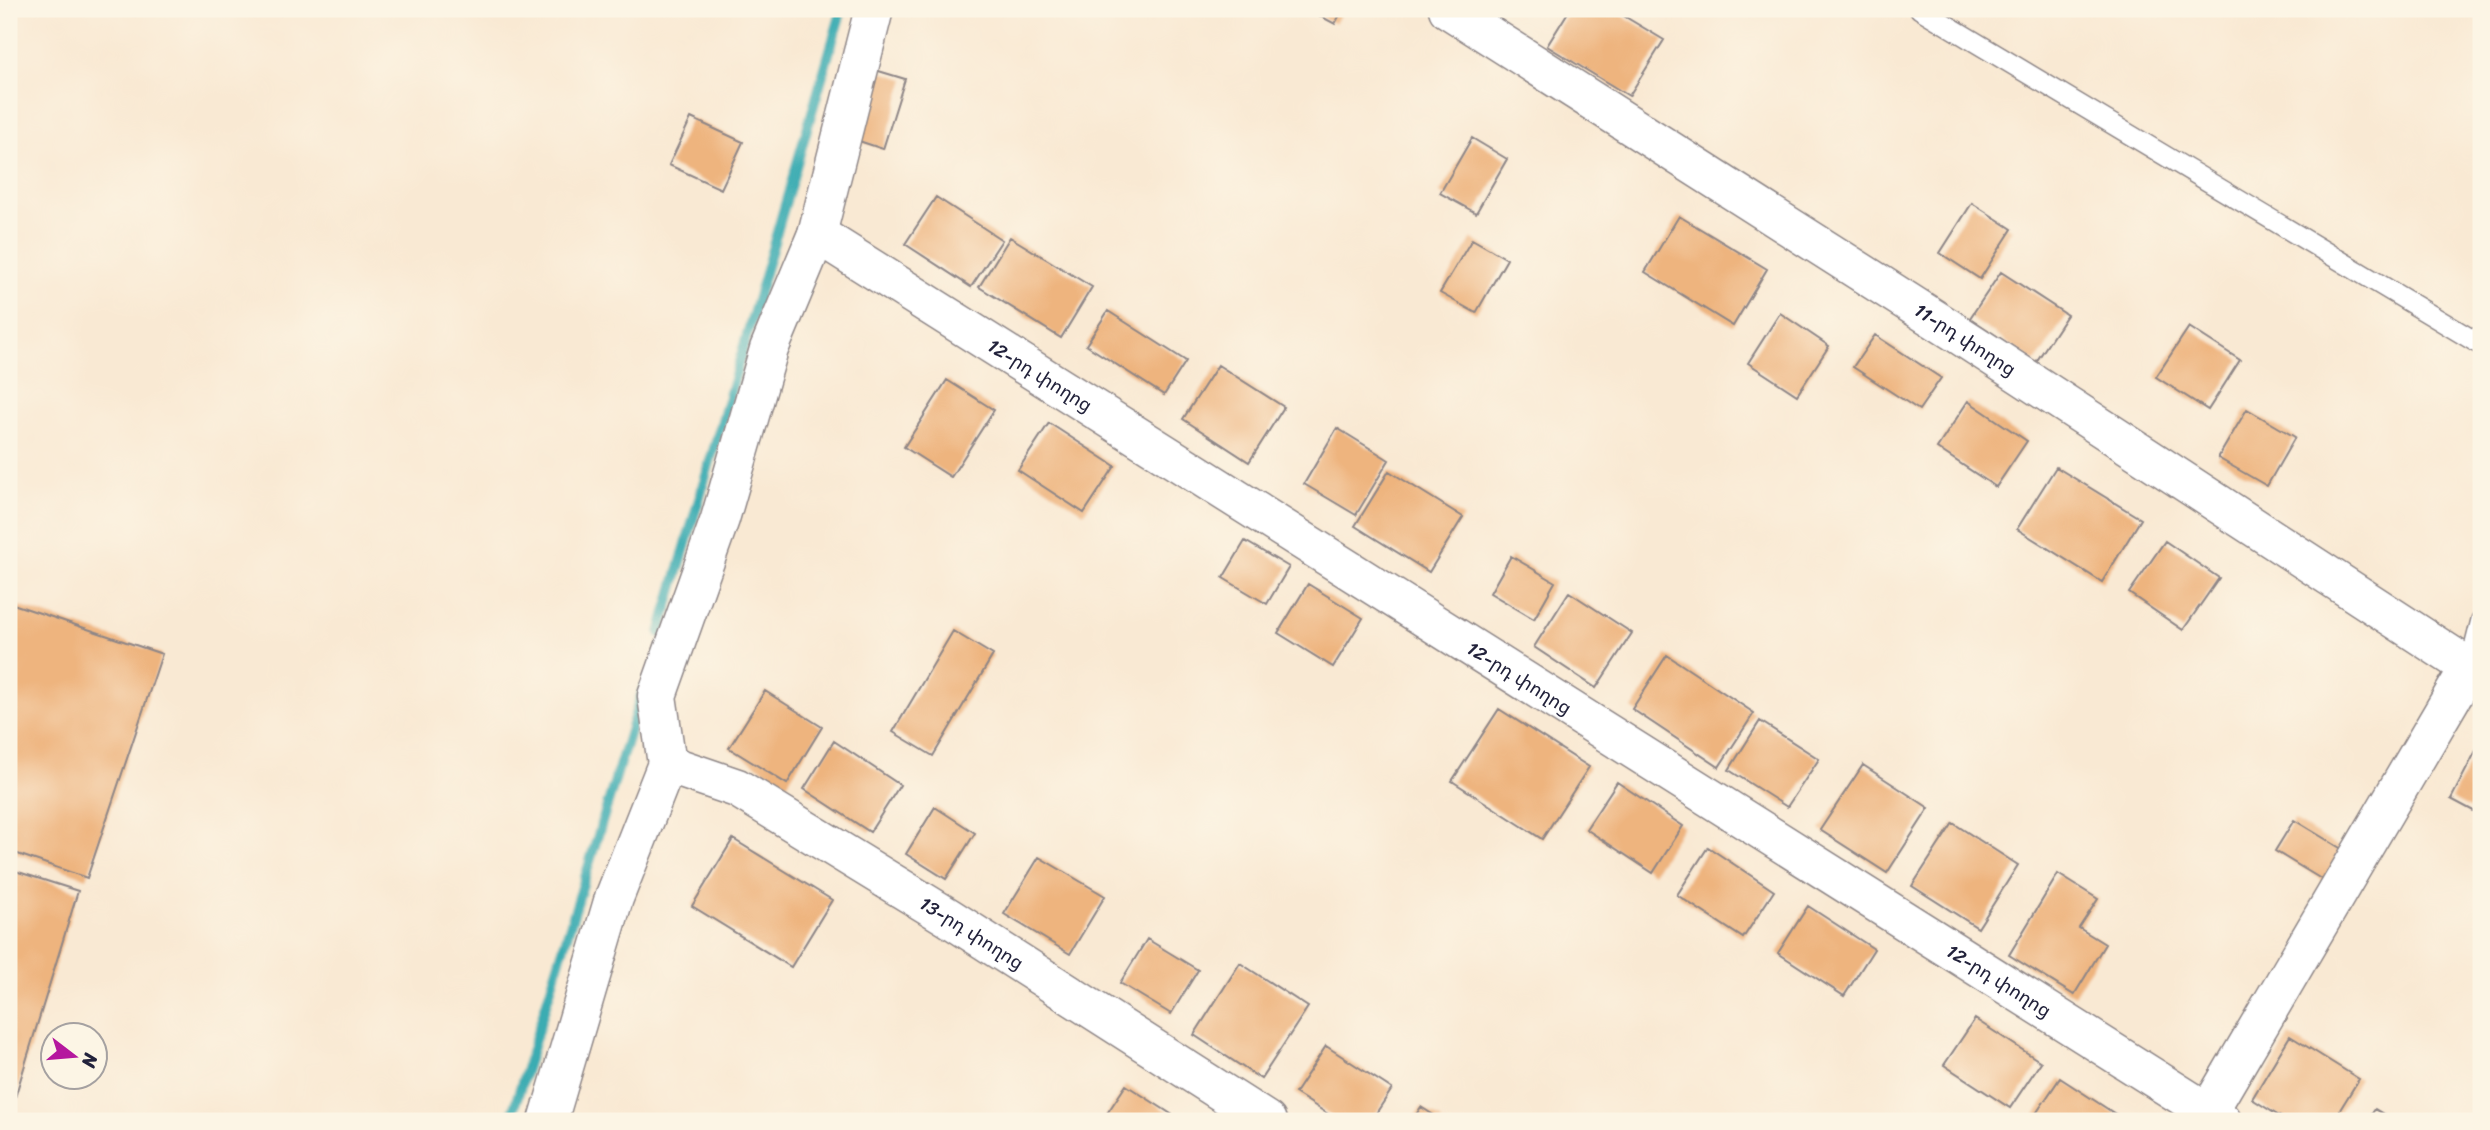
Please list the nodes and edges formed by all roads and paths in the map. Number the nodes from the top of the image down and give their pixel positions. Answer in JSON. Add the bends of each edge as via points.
{"nodes":[{"id":1,"x":874,"y":9,"type":"edge"},
{"id":2,"x":1448,"y":9,"type":"edge"},
{"id":3,"x":1920,"y":9,"type":"edge"},
{"id":4,"x":817,"y":234,"type":"junction"},
{"id":5,"x":2481,"y":345,"type":"edge"},
{"id":6,"x":2481,"y":620,"type":"edge"},
{"id":7,"x":2475,"y":672,"type":"edge"},
{"id":8,"x":667,"y":764,"type":"junction"},
{"id":9,"x":2211,"y":1118,"type":"edge"},
{"id":10,"x":548,"y":1121,"type":"edge"},
{"id":11,"x":1267,"y":1121,"type":"edge"}],
"edges":[{"from":1,"to":4,"type":"street"},
{"from":2,"to":7,"type":"street","name":"11-րդ փողոց","via":[[1958,334]]},
{"from":3,"to":5,"type":"lane"},
{"from":4,"to":8,"type":"street","via":[[769,349],[720,519],[657,695]]},
{"from":4,"to":9,"type":"street","name":"12-րդ փողոց"},
{"from":6,"to":7,"type":"lane"},
{"from":7,"to":9,"type":"street"},
{"from":8,"to":10,"type":"street","via":[[614,898]]},
{"from":8,"to":11,"type":"street","name":"13-րդ փողոց","via":[[737,788]]}]}
